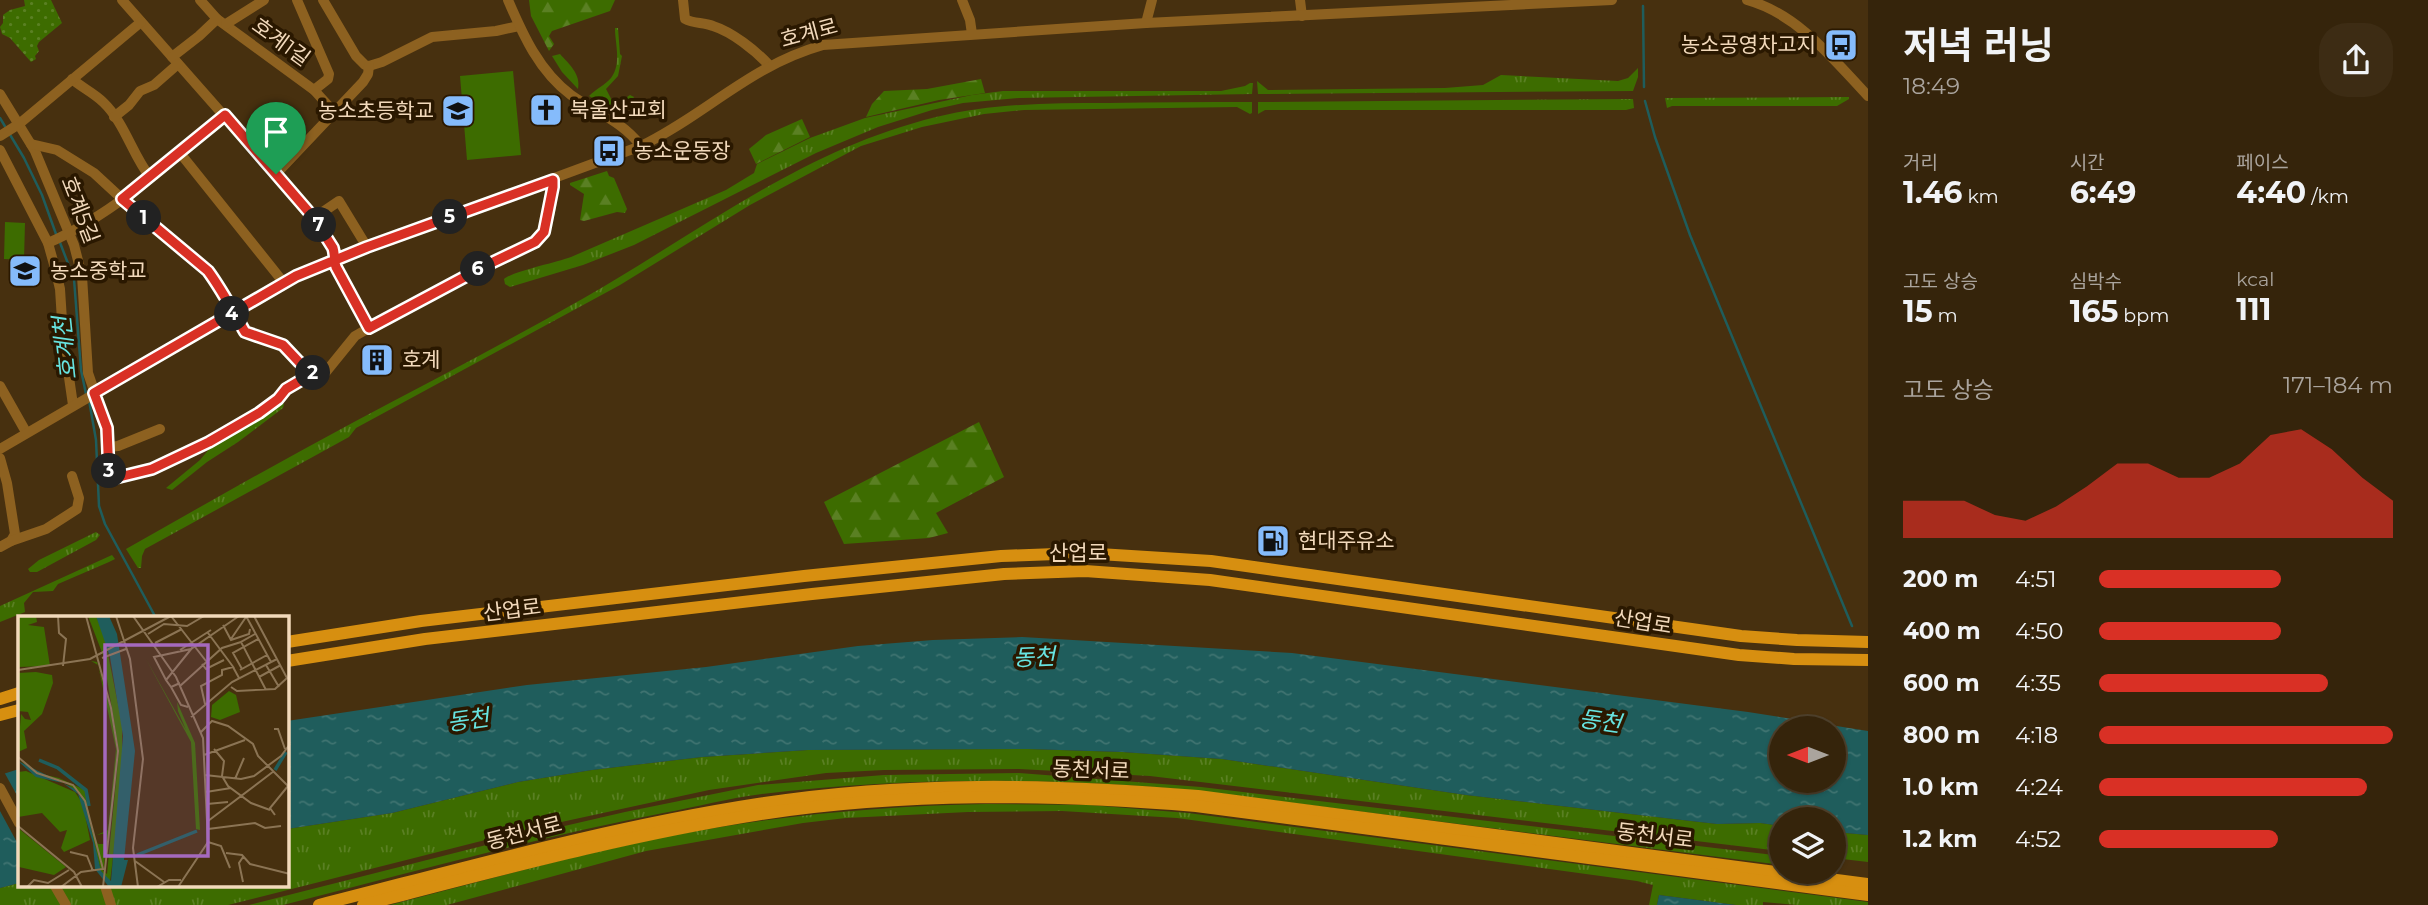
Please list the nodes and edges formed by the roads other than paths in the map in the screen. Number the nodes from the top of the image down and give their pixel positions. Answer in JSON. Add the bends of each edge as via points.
{"nodes":[{"id":1,"x":122,"y":0,"type":"edge"},
{"id":2,"x":200,"y":0,"type":"edge"},
{"id":3,"x":264,"y":0,"type":"edge"},
{"id":4,"x":297,"y":0,"type":"edge"},
{"id":5,"x":323,"y":0,"type":"edge"},
{"id":6,"x":508,"y":0,"type":"edge"},
{"id":7,"x":683,"y":0,"type":"edge"},
{"id":8,"x":962,"y":0,"type":"edge"},
{"id":9,"x":1152,"y":0,"type":"edge"},
{"id":10,"x":1300,"y":0,"type":"edge"},
{"id":11,"x":1402,"y":0,"type":"edge"},
{"id":12,"x":1612,"y":0,"type":"edge"},
{"id":13,"x":1747,"y":0,"type":"edge"},
{"id":14,"x":1558,"y":2,"type":"edge"},
{"id":15,"x":1403,"y":12,"type":"junction"},
{"id":16,"x":1302,"y":16,"type":"junction"},
{"id":17,"x":141,"y":22,"type":"junction"},
{"id":18,"x":221,"y":22,"type":"junction"},
{"id":19,"x":1146,"y":23,"type":"junction"},
{"id":20,"x":519,"y":26,"type":"junction"},
{"id":21,"x":972,"y":34,"type":"junction"},
{"id":22,"x":175,"y":60,"type":"junction"},
{"id":23,"x":369,"y":65,"type":"junction"},
{"id":24,"x":769,"y":65,"type":"junction"},
{"id":25,"x":72,"y":79,"type":"junction"},
{"id":26,"x":314,"y":90,"type":"junction"},
{"id":27,"x":0,"y":94,"type":"edge"},
{"id":28,"x":1868,"y":96,"type":"edge"},
{"id":29,"x":334,"y":112,"type":"junction"},
{"id":30,"x":225,"y":115,"type":"junction"},
{"id":31,"x":114,"y":117,"type":"junction"},
{"id":32,"x":19,"y":124,"type":"junction"},
{"id":33,"x":0,"y":136,"type":"edge"},
{"id":34,"x":31,"y":144,"type":"junction"},
{"id":35,"x":641,"y":146,"type":"junction"},
{"id":36,"x":0,"y":150,"type":"edge"},
{"id":37,"x":180,"y":153,"type":"junction"},
{"id":38,"x":276,"y":174,"type":"junction"},
{"id":39,"x":150,"y":177,"type":"junction"},
{"id":40,"x":553,"y":180,"type":"junction"},
{"id":41,"x":122,"y":199,"type":"junction"},
{"id":42,"x":314,"y":218,"type":"junction"},
{"id":43,"x":70,"y":233,"type":"junction"},
{"id":44,"x":50,"y":242,"type":"junction"},
{"id":45,"x":367,"y":247,"type":"junction"},
{"id":46,"x":334,"y":260,"type":"junction"},
{"id":47,"x":284,"y":283,"type":"junction"},
{"id":48,"x":234,"y":312,"type":"junction"},
{"id":49,"x":369,"y":328,"type":"junction"},
{"id":50,"x":315,"y":372,"type":"junction"},
{"id":51,"x":0,"y":386,"type":"edge"},
{"id":52,"x":94,"y":393,"type":"junction"},
{"id":53,"x":76,"y":403,"type":"junction"},
{"id":54,"x":160,"y":429,"type":"dead end"},
{"id":55,"x":26,"y":432,"type":"junction"},
{"id":56,"x":109,"y":447,"type":"junction"},
{"id":57,"x":0,"y":449,"type":"edge"},
{"id":58,"x":0,"y":458,"type":"edge"},
{"id":59,"x":72,"y":476,"type":"dead end"},
{"id":60,"x":11,"y":541,"type":"junction"},
{"id":61,"x":0,"y":547,"type":"edge"},
{"id":62,"x":289,"y":642,"type":"edge"},
{"id":63,"x":1868,"y":642,"type":"edge"},
{"id":64,"x":1868,"y":660,"type":"edge"},
{"id":65,"x":289,"y":661,"type":"edge"},
{"id":66,"x":0,"y":788,"type":"edge"},
{"id":67,"x":18,"y":820,"type":"edge"},
{"id":68,"x":1868,"y":884,"type":"edge"},
{"id":69,"x":56,"y":888,"type":"edge"},
{"id":70,"x":106,"y":888,"type":"edge"},
{"id":71,"x":1868,"y":895,"type":"edge"},
{"id":72,"x":66,"y":905,"type":"edge"},
{"id":73,"x":111,"y":905,"type":"edge"},
{"id":74,"x":319,"y":905,"type":"edge"},
{"id":75,"x":363,"y":905,"type":"edge"}],
"edges":[{"from":1,"to":17,"type":"street"},
{"from":2,"to":18,"type":"street"},
{"from":3,"to":18,"type":"street","name":"호계1길"},
{"from":4,"to":26,"type":"street","name":"호계1길","via":[[329,74]]},
{"from":5,"to":23,"type":"street","via":[[356,56]]},
{"from":6,"to":20,"type":"street"},
{"from":7,"to":24,"type":"street","via":[[685,19],[715,26]]},
{"from":8,"to":21,"type":"street"},
{"from":9,"to":19,"type":"street"},
{"from":10,"to":16,"type":"street"},
{"from":11,"to":15,"type":"street"},
{"from":12,"to":14,"type":"street","name":"호계로"},
{"from":13,"to":28,"type":"street","via":[[1797,26]]},
{"from":14,"to":15,"type":"street","name":"호계로"},
{"from":15,"to":16,"type":"street","name":"호계로"},
{"from":16,"to":19,"type":"street","name":"호계로"},
{"from":17,"to":22,"type":"street"},
{"from":17,"to":25,"type":"street"},
{"from":18,"to":22,"type":"street"},
{"from":18,"to":26,"type":"street","name":"호계1길"},
{"from":19,"to":21,"type":"street","name":"호계로"},
{"from":20,"to":23,"type":"street","via":[[432,37]]},
{"from":20,"to":35,"type":"street","via":[[556,81],[622,126]]},
{"from":21,"to":24,"type":"street","name":"호계로","via":[[823,45]]},
{"from":22,"to":30,"type":"street"},
{"from":22,"to":31,"type":"street"},
{"from":23,"to":29,"type":"street","via":[[363,82]]},
{"from":24,"to":35,"type":"street","name":"호계로"},
{"from":25,"to":31,"type":"street","via":[[103,102]]},
{"from":25,"to":32,"type":"street"},
{"from":26,"to":29,"type":"street","name":"호계1길"},
{"from":27,"to":32,"type":"street","name":"호계5길"},
{"from":29,"to":38,"type":"street"},
{"from":30,"to":37,"type":"street"},
{"from":30,"to":38,"type":"street"},
{"from":31,"to":39,"type":"street"},
{"from":32,"to":33,"type":"street"},
{"from":32,"to":34,"type":"street","name":"호계5길"},
{"from":34,"to":41,"type":"street","via":[[57,149],[94,173]]},
{"from":34,"to":43,"type":"street","name":"호계5길"},
{"from":35,"to":40,"type":"street","name":"호계로"},
{"from":36,"to":44,"type":"street"},
{"from":37,"to":39,"type":"street"},
{"from":37,"to":47,"type":"street"},
{"from":38,"to":42,"type":"street"},
{"from":39,"to":41,"type":"street"},
{"from":40,"to":45,"type":"street","name":"호계로"},
{"from":40,"to":49,"type":"street","via":[[540,238]]},
{"from":41,"to":43,"type":"street"},
{"from":41,"to":48,"type":"street","via":[[208,271]]},
{"from":42,"to":45,"type":"street","via":[[339,201]]},
{"from":42,"to":46,"type":"street","via":[[333,248]]},
{"from":43,"to":44,"type":"street"},
{"from":43,"to":52,"type":"street","name":"호계5길","via":[[82,276],[88,373]]},
{"from":44,"to":53,"type":"street"},
{"from":45,"to":46,"type":"street","name":"호계로"},
{"from":46,"to":47,"type":"street","name":"호계로"},
{"from":46,"to":49,"type":"street"},
{"from":47,"to":48,"type":"street","name":"호계로"},
{"from":48,"to":50,"type":"street","via":[[247,334],[283,345]]},
{"from":48,"to":52,"type":"street","name":"호계로"},
{"from":49,"to":50,"type":"street","via":[[355,336],[324,373]]},
{"from":50,"to":56,"type":"street","name":"호계5길","via":[[243,423],[152,469],[111,479]]},
{"from":51,"to":55,"type":"street"},
{"from":52,"to":53,"type":"street","name":"호계로"},
{"from":52,"to":56,"type":"street","name":"호계5길"},
{"from":53,"to":55,"type":"street"},
{"from":54,"to":56,"type":"street"},
{"from":55,"to":57,"type":"street"},
{"from":58,"to":60,"type":"street","via":[[15,534]]},
{"from":59,"to":60,"type":"street","via":[[79,498],[77,509],[46,528]]},
{"from":60,"to":61,"type":"street"},
{"from":62,"to":63,"type":"main road","name":"산업로","via":[[421,621],[804,576],[988,557],[1083,553],[1225,562],[1741,636]]},
{"from":64,"to":65,"type":"main road","name":"산업로","via":[[1739,654],[1210,579],[1084,571],[1004,574],[813,594],[425,639]]},
{"from":66,"to":67,"type":"street"},
{"from":68,"to":74,"type":"main road","name":"동천서로","via":[[1198,796],[1104,788],[934,787],[787,800],[660,821]]},
{"from":69,"to":72,"type":"street"},
{"from":70,"to":73,"type":"street"},
{"from":71,"to":75,"type":"main road","name":"동천서로","via":[[1196,806],[1017,796],[842,804],[762,814],[555,855]]}]}
